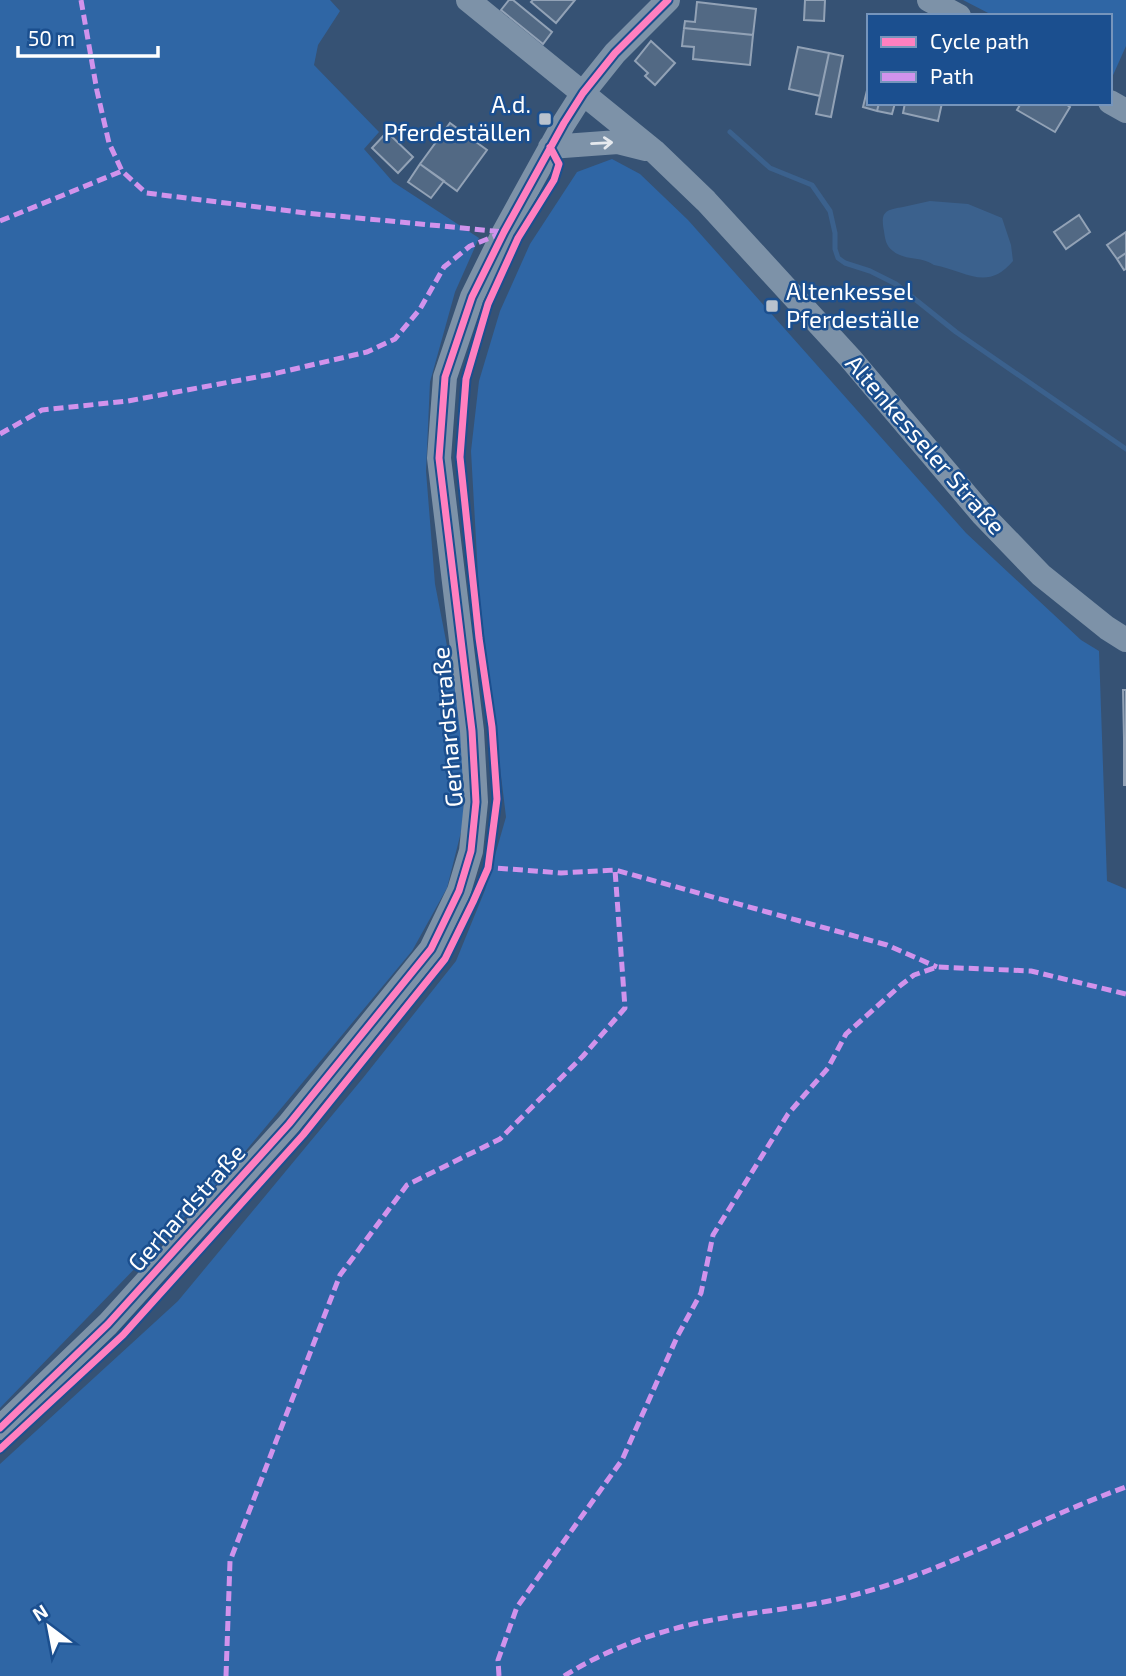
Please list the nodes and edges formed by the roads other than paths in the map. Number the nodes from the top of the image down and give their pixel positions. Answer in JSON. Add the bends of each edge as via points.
{"nodes":[{"id":1,"x":468,"y":0,"type":"edge"},
{"id":2,"x":668,"y":0,"type":"edge"},
{"id":3,"x":929,"y":0,"type":"edge"},
{"id":4,"x":955,"y":14,"type":"edge"},
{"id":5,"x":583,"y":93,"type":"junction"},
{"id":6,"x":550,"y":147,"type":"junction"},
{"id":7,"x":654,"y":151,"type":"junction"},
{"id":8,"x":1126,"y":640,"type":"edge"},
{"id":9,"x":0,"y":1428,"type":"edge"}],
"edges":[{"from":1,"to":5,"type":"street","name":"Altenkesseler Straße"},
{"from":2,"to":5,"type":"street","name":"Gerhardstraße"},
{"from":3,"to":4,"type":"street"},
{"from":5,"to":6,"type":"street","name":"Gerhardstraße"},
{"from":5,"to":7,"type":"street","name":"Altenkesseler Straße"},
{"from":6,"to":7,"type":"street","one_way":true,"via":[[618,142]]},
{"from":6,"to":9,"type":"street","name":"Gerhardstraße","via":[[472,297],[445,377],[439,458],[472,731],[476,802],[471,851],[459,891],[431,949],[289,1124],[108,1324]]},
{"from":7,"to":8,"type":"street","name":"Altenkesseler Straße","via":[[850,358],[1041,575]]}]}
